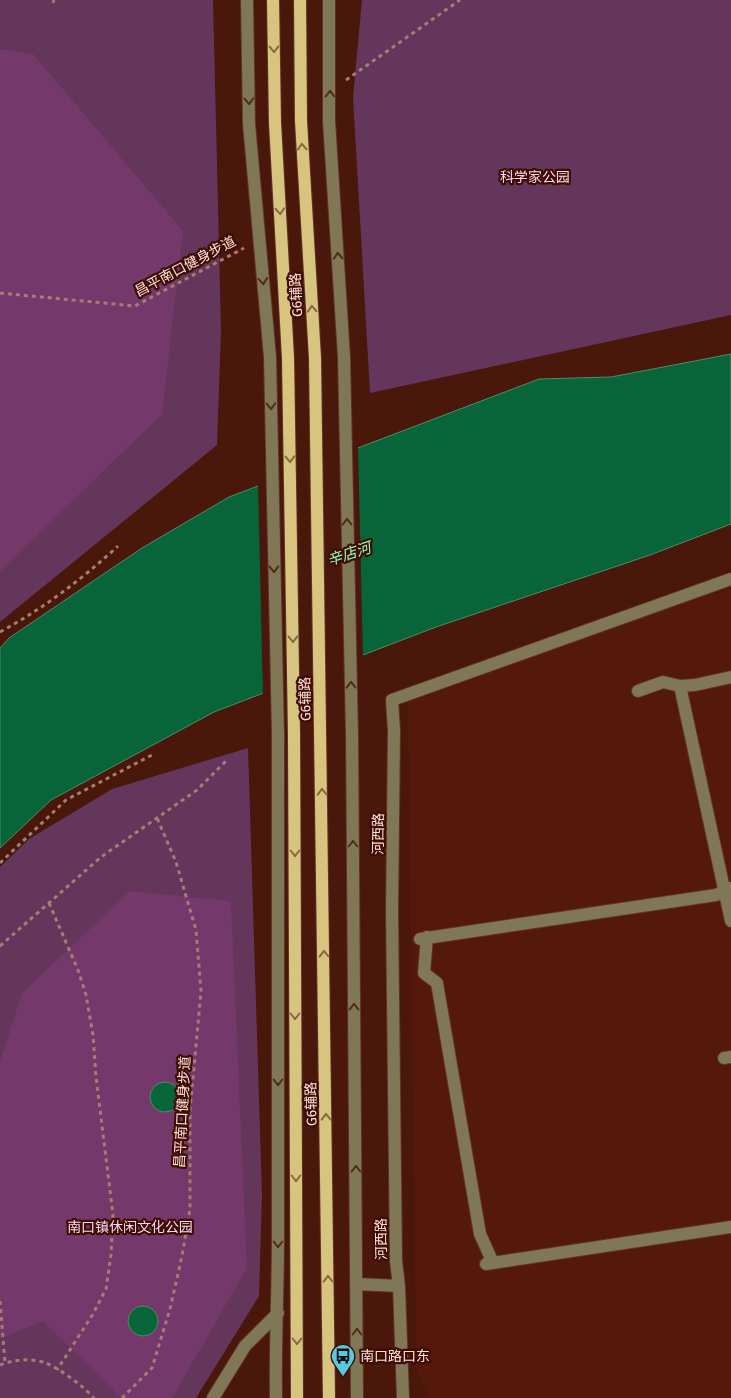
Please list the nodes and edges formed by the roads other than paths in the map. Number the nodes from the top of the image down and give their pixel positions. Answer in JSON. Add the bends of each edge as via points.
{"nodes":[{"id":1,"x":247,"y":0,"type":"edge"},
{"id":2,"x":273,"y":0,"type":"edge"},
{"id":3,"x":300,"y":0,"type":"edge"},
{"id":4,"x":329,"y":0,"type":"edge"},
{"id":5,"x":731,"y":579,"type":"edge"},
{"id":6,"x":731,"y":678,"type":"edge"},
{"id":7,"x":680,"y":686,"type":"junction"},
{"id":8,"x":638,"y":691,"type":"dead end"},
{"id":9,"x":728,"y":890,"type":"edge"},
{"id":10,"x":731,"y":921,"type":"edge"},
{"id":11,"x":731,"y":1227,"type":"edge"},
{"id":12,"x":357,"y":1284,"type":"junction"},
{"id":13,"x":399,"y":1286,"type":"junction"},
{"id":14,"x":278,"y":1313,"type":"junction"},
{"id":15,"x":213,"y":1398,"type":"edge"},
{"id":16,"x":276,"y":1398,"type":"edge"},
{"id":17,"x":297,"y":1398,"type":"edge"},
{"id":18,"x":329,"y":1398,"type":"edge"},
{"id":19,"x":358,"y":1398,"type":"edge"},
{"id":20,"x":403,"y":1398,"type":"edge"}],
"edges":[{"from":1,"to":14,"type":"street","one_way":true,"via":[[250,124],[270,357],[278,735]]},
{"from":2,"to":17,"type":"main road","name":"G6辅路","one_way":true,"via":[[275,123],[288,358],[294,734]]},
{"from":18,"to":3,"type":"main road","name":"G6辅路","one_way":true,"via":[[315,358],[301,121]]},
{"from":12,"to":4,"type":"street","one_way":true,"via":[[352,734],[344,357],[330,121]]},
{"from":5,"to":13,"type":"street","name":"河西路","via":[[392,700],[396,1261]]},
{"from":6,"to":7,"type":"street"},
{"from":7,"to":8,"type":"street","via":[[663,682]]},
{"from":7,"to":9,"type":"street"},
{"from":9,"to":10,"type":"street"},
{"from":9,"to":11,"type":"street","via":[[716,895],[424,938],[424,973],[437,983],[480,1234],[490,1264]]},
{"from":12,"to":13,"type":"street"},
{"from":19,"to":12,"type":"street","one_way":true},
{"from":13,"to":20,"type":"street"},
{"from":14,"to":15,"type":"street","via":[[245,1346]]},
{"from":14,"to":16,"type":"street"}]}
